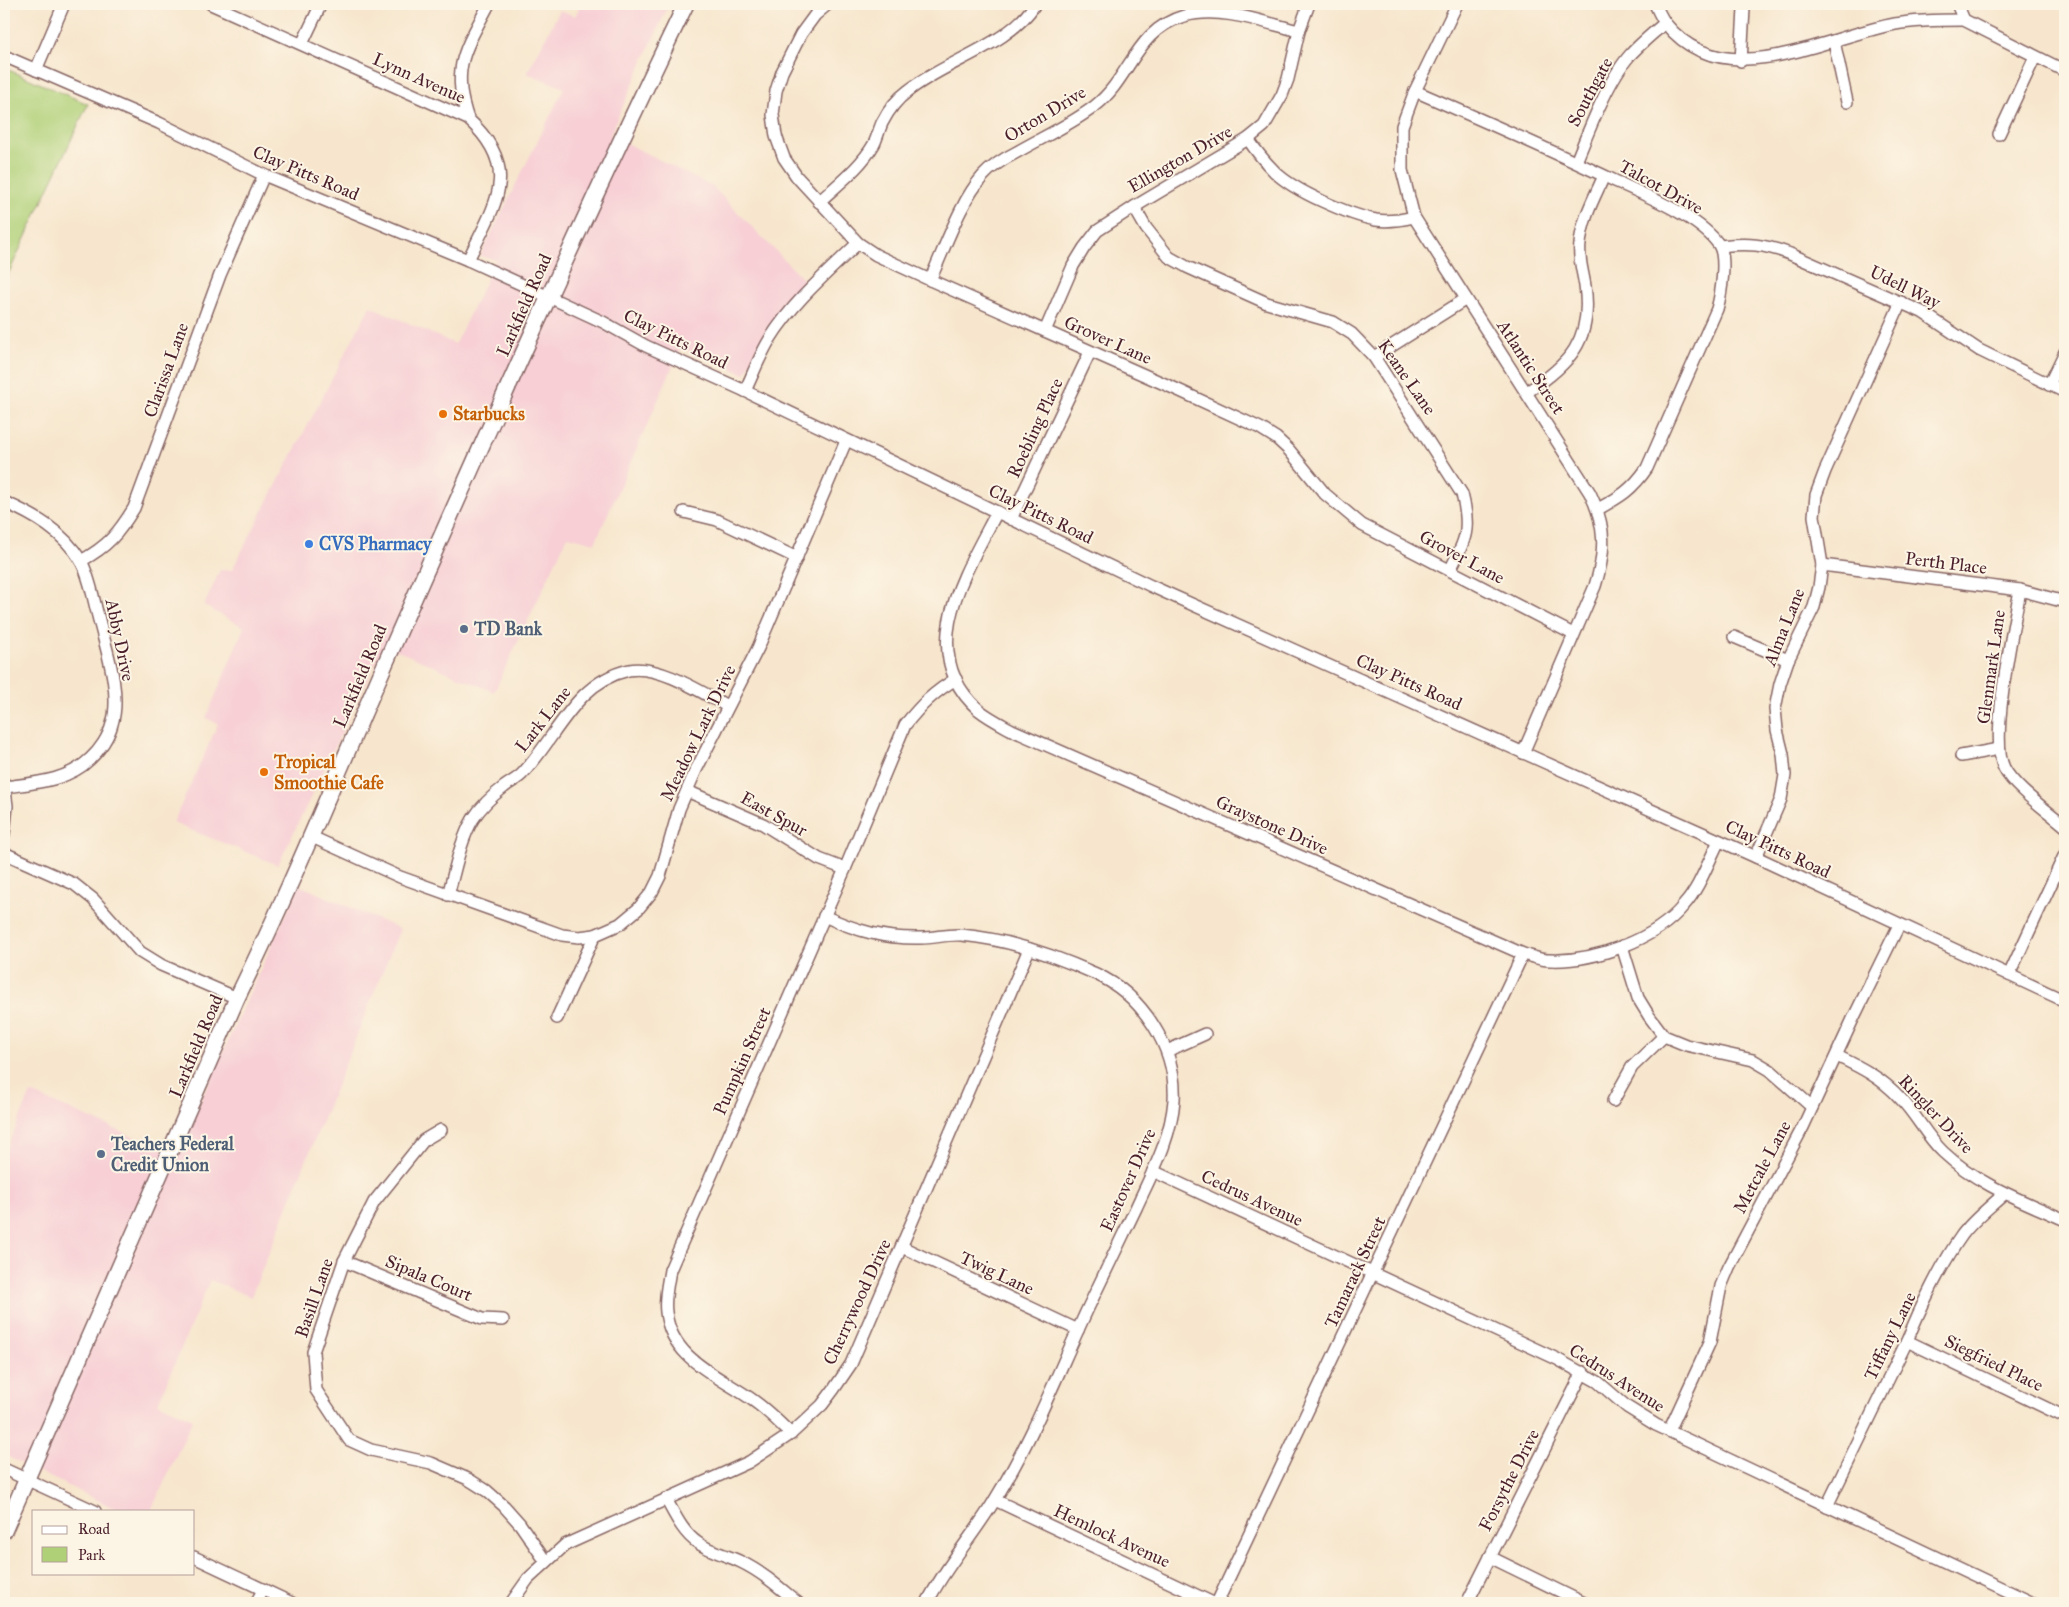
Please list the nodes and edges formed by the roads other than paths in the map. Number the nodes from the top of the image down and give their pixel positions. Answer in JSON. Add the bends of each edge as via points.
{"nodes":[{"id":1,"x":64,"y":4,"type":"edge"},
{"id":2,"x":211,"y":4,"type":"edge"},
{"id":3,"x":321,"y":4,"type":"edge"},
{"id":4,"x":489,"y":4,"type":"edge"},
{"id":5,"x":686,"y":4,"type":"edge"},
{"id":6,"x":828,"y":4,"type":"edge"},
{"id":7,"x":1035,"y":4,"type":"edge"},
{"id":8,"x":1309,"y":4,"type":"edge"},
{"id":9,"x":1457,"y":4,"type":"edge"},
{"id":10,"x":1655,"y":4,"type":"edge"},
{"id":11,"x":1957,"y":4,"type":"edge"},
{"id":12,"x":1744,"y":9,"type":"dead end"},
{"id":13,"x":1964,"y":20,"type":"junction"},
{"id":14,"x":1665,"y":23,"type":"junction"},
{"id":15,"x":1299,"y":31,"type":"junction"},
{"id":16,"x":1834,"y":41,"type":"junction"},
{"id":17,"x":302,"y":44,"type":"junction"},
{"id":18,"x":4,"y":56,"type":"edge"},
{"id":19,"x":2035,"y":57,"type":"junction"},
{"id":20,"x":1741,"y":61,"type":"junction"},
{"id":21,"x":36,"y":70,"type":"junction"},
{"id":22,"x":2065,"y":71,"type":"edge"},
{"id":23,"x":1415,"y":91,"type":"junction"},
{"id":24,"x":1848,"y":102,"type":"dead end"},
{"id":25,"x":468,"y":119,"type":"junction"},
{"id":26,"x":1999,"y":134,"type":"dead end"},
{"id":27,"x":1248,"y":139,"type":"junction"},
{"id":28,"x":1576,"y":162,"type":"junction"},
{"id":29,"x":264,"y":175,"type":"junction"},
{"id":30,"x":1604,"y":176,"type":"junction"},
{"id":31,"x":819,"y":202,"type":"junction"},
{"id":32,"x":1134,"y":207,"type":"junction"},
{"id":33,"x":1414,"y":218,"type":"junction"},
{"id":34,"x":858,"y":243,"type":"junction"},
{"id":35,"x":1720,"y":246,"type":"junction"},
{"id":36,"x":468,"y":260,"type":"junction"},
{"id":37,"x":930,"y":280,"type":"junction"},
{"id":38,"x":549,"y":297,"type":"junction"},
{"id":39,"x":1466,"y":299,"type":"junction"},
{"id":40,"x":1901,"y":302,"type":"junction"},
{"id":41,"x":1044,"y":331,"type":"junction"},
{"id":42,"x":1090,"y":352,"type":"junction"},
{"id":43,"x":2065,"y":352,"type":"edge"},
{"id":44,"x":1374,"y":356,"type":"junction"},
{"id":45,"x":2049,"y":385,"type":"junction"},
{"id":46,"x":745,"y":391,"type":"junction"},
{"id":47,"x":1527,"y":392,"type":"junction"},
{"id":48,"x":2065,"y":392,"type":"edge"},
{"id":49,"x":846,"y":440,"type":"junction"},
{"id":50,"x":4,"y":502,"type":"edge"},
{"id":51,"x":1598,"y":509,"type":"junction"},
{"id":52,"x":684,"y":512,"type":"dead end"},
{"id":53,"x":997,"y":512,"type":"junction"},
{"id":54,"x":1012,"y":520,"type":"junction"},
{"id":55,"x":797,"y":558,"type":"junction"},
{"id":56,"x":81,"y":562,"type":"junction"},
{"id":57,"x":1822,"y":565,"type":"junction"},
{"id":58,"x":1450,"y":570,"type":"junction"},
{"id":59,"x":2020,"y":590,"type":"junction"},
{"id":60,"x":2065,"y":602,"type":"edge"},
{"id":61,"x":1573,"y":634,"type":"junction"},
{"id":62,"x":1734,"y":637,"type":"dead end"},
{"id":63,"x":1788,"y":660,"type":"junction"},
{"id":64,"x":956,"y":679,"type":"junction"},
{"id":65,"x":728,"y":706,"type":"junction"},
{"id":66,"x":1999,"y":749,"type":"junction"},
{"id":67,"x":1523,"y":753,"type":"junction"},
{"id":68,"x":1961,"y":756,"type":"dead end"},
{"id":69,"x":5,"y":785,"type":"edge"},
{"id":70,"x":687,"y":791,"type":"junction"},
{"id":71,"x":2065,"y":826,"type":"edge"},
{"id":72,"x":4,"y":834,"type":"edge"},
{"id":73,"x":312,"y":837,"type":"junction"},
{"id":74,"x":1719,"y":841,"type":"junction"},
{"id":75,"x":4,"y":852,"type":"edge"},
{"id":76,"x":2065,"y":854,"type":"edge"},
{"id":77,"x":1756,"y":856,"type":"junction"},
{"id":78,"x":845,"y":869,"type":"junction"},
{"id":79,"x":448,"y":895,"type":"junction"},
{"id":80,"x":824,"y":916,"type":"junction"},
{"id":81,"x":1899,"y":925,"type":"junction"},
{"id":82,"x":595,"y":935,"type":"junction"},
{"id":83,"x":1622,"y":946,"type":"junction"},
{"id":84,"x":1029,"y":949,"type":"junction"},
{"id":85,"x":1523,"y":954,"type":"junction"},
{"id":86,"x":2010,"y":974,"type":"junction"},
{"id":87,"x":237,"y":998,"type":"junction"},
{"id":88,"x":2065,"y":1001,"type":"edge"},
{"id":89,"x":557,"y":1018,"type":"dead end"},
{"id":90,"x":1205,"y":1034,"type":"dead end"},
{"id":91,"x":1664,"y":1036,"type":"junction"},
{"id":92,"x":1167,"y":1051,"type":"junction"},
{"id":93,"x":1837,"y":1056,"type":"junction"},
{"id":94,"x":1613,"y":1101,"type":"dead end"},
{"id":95,"x":1812,"y":1107,"type":"junction"},
{"id":96,"x":441,"y":1130,"type":"dead end"},
{"id":97,"x":1153,"y":1171,"type":"junction"},
{"id":98,"x":2004,"y":1194,"type":"junction"},
{"id":99,"x":2065,"y":1220,"type":"edge"},
{"id":100,"x":902,"y":1247,"type":"junction"},
{"id":101,"x":344,"y":1261,"type":"junction"},
{"id":102,"x":1373,"y":1274,"type":"junction"},
{"id":103,"x":503,"y":1320,"type":"dead end"},
{"id":104,"x":1078,"y":1330,"type":"junction"},
{"id":105,"x":1907,"y":1341,"type":"junction"},
{"id":106,"x":1583,"y":1372,"type":"junction"},
{"id":107,"x":2065,"y":1417,"type":"edge"},
{"id":108,"x":1669,"y":1431,"type":"junction"},
{"id":109,"x":790,"y":1434,"type":"junction"},
{"id":110,"x":4,"y":1469,"type":"edge"},
{"id":111,"x":27,"y":1480,"type":"junction"},
{"id":112,"x":666,"y":1499,"type":"junction"},
{"id":113,"x":996,"y":1500,"type":"junction"},
{"id":114,"x":1826,"y":1506,"type":"junction"},
{"id":115,"x":93,"y":1510,"type":"edge"},
{"id":116,"x":4,"y":1531,"type":"edge"},
{"id":117,"x":195,"y":1557,"type":"edge"},
{"id":118,"x":1490,"y":1557,"type":"junction"},
{"id":119,"x":546,"y":1562,"type":"junction"},
{"id":120,"x":263,"y":1590,"type":"junction"},
{"id":121,"x":256,"y":1603,"type":"edge"},
{"id":122,"x":292,"y":1603,"type":"edge"},
{"id":123,"x":511,"y":1603,"type":"edge"},
{"id":124,"x":798,"y":1603,"type":"edge"},
{"id":125,"x":927,"y":1603,"type":"edge"},
{"id":126,"x":1213,"y":1603,"type":"edge"},
{"id":127,"x":1217,"y":1603,"type":"edge"},
{"id":128,"x":1468,"y":1603,"type":"edge"},
{"id":129,"x":1584,"y":1603,"type":"edge"},
{"id":130,"x":2033,"y":1603,"type":"edge"}],
"edges":[{"from":1,"to":21,"type":"street"},
{"from":2,"to":17,"type":"street","name":"Lynn Avenue"},
{"from":3,"to":17,"type":"street"},
{"from":4,"to":25,"type":"street","via":[[462,60],[459,81]]},
{"from":5,"to":38,"type":"main road","name":"Larkfield Road","via":[[600,181]]},
{"from":6,"to":31,"type":"street","name":"Grover Lane","via":[[814,15],[801,34],[782,72],[773,115],[784,158]]},
{"from":7,"to":31,"type":"street","via":[[1013,28],[908,91],[892,107],[874,145],[861,162]]},
{"from":8,"to":15,"type":"street","name":"Ellington Drive"},
{"from":9,"to":23,"type":"street","name":"Atlantic Street"},
{"from":10,"to":14,"type":"street"},
{"from":11,"to":13,"type":"street"},
{"from":12,"to":20,"type":"street"},
{"from":13,"to":16,"type":"street","via":[[1894,24]]},
{"from":13,"to":19,"type":"street"},
{"from":14,"to":20,"type":"street","via":[[1698,50]]},
{"from":14,"to":28,"type":"street","name":"Southgate","via":[[1629,56],[1619,71]]},
{"from":15,"to":27,"type":"street","name":"Ellington Drive","via":[[1282,95],[1264,126]]},
{"from":15,"to":37,"type":"street","name":"Orton Drive","via":[[1205,12],[1183,16],[1160,27],[1145,40],[1110,92],[1095,106],[1003,159],[984,174],[969,196]]},
{"from":16,"to":20,"type":"street","via":[[1769,58]]},
{"from":16,"to":24,"type":"street"},
{"from":17,"to":25,"type":"street","name":"Lynn Avenue"},
{"from":18,"to":21,"type":"street","name":"Clay Pitts Road"},
{"from":19,"to":22,"type":"street"},
{"from":19,"to":26,"type":"street"},
{"from":21,"to":29,"type":"street","name":"Clay Pitts Road","via":[[159,123]]},
{"from":23,"to":28,"type":"street","name":"Talcot Drive"},
{"from":23,"to":33,"type":"street","name":"Atlantic Street","via":[[1402,126],[1401,152]]},
{"from":25,"to":36,"type":"street","name":"Lynn Avenue","via":[[483,132],[495,150],[500,182],[497,198]]},
{"from":27,"to":32,"type":"street","name":"Ellington Drive"},
{"from":27,"to":33,"type":"street","via":[[1275,173],[1290,185],[1376,220]]},
{"from":28,"to":30,"type":"street","name":"Talcot Drive"},
{"from":29,"to":36,"type":"street","name":"Clay Pitts Road"},
{"from":29,"to":56,"type":"street","name":"Clarissa Lane","via":[[220,275],[134,508],[120,532],[101,550]]},
{"from":30,"to":35,"type":"street","name":"Talcot Drive","via":[[1682,214]]},
{"from":30,"to":47,"type":"street","via":[[1590,205],[1579,246],[1587,306],[1580,340],[1570,358],[1552,376]]},
{"from":31,"to":34,"type":"street","name":"Grover Lane"},
{"from":32,"to":41,"type":"street","name":"Ellington Drive","via":[[1097,231],[1084,248]]},
{"from":32,"to":44,"type":"street","name":"Keane Lane","via":[[1169,257],[1267,303],[1333,322],[1352,334]]},
{"from":33,"to":39,"type":"street","name":"Atlantic Street"},
{"from":34,"to":37,"type":"street","name":"Grover Lane"},
{"from":34,"to":46,"type":"street","via":[[784,320],[770,340]]},
{"from":35,"to":40,"type":"street","name":"Udell Way","via":[[1748,243],[1770,246]]},
{"from":35,"to":51,"type":"street","via":[[1722,290],[1717,309],[1647,468],[1623,496]]},
{"from":36,"to":38,"type":"street","name":"Clay Pitts Road"},
{"from":37,"to":41,"type":"street","name":"Grover Lane"},
{"from":38,"to":46,"type":"street","name":"Clay Pitts Road"},
{"from":38,"to":73,"type":"main road","name":"Larkfield Road"},
{"from":39,"to":44,"type":"street"},
{"from":39,"to":47,"type":"street","name":"Atlantic Street"},
{"from":40,"to":45,"type":"street","name":"Udell Way","via":[[1979,350]]},
{"from":40,"to":57,"type":"street","name":"Alma Lane","via":[[1816,495],[1814,516]]},
{"from":41,"to":42,"type":"street","name":"Grover Lane"},
{"from":42,"to":54,"type":"street","name":"Roebling Place"},
{"from":42,"to":58,"type":"street","name":"Grover Lane","via":[[1260,428],[1289,450],[1325,494],[1362,525]]},
{"from":43,"to":45,"type":"street"},
{"from":44,"to":58,"type":"street","name":"Keane Lane","via":[[1462,494],[1467,526],[1463,544]]},
{"from":45,"to":48,"type":"street","name":"Udell Way"},
{"from":46,"to":49,"type":"street","name":"Clay Pitts Road"},
{"from":47,"to":51,"type":"street","name":"Atlantic Street"},
{"from":49,"to":53,"type":"street","name":"Clay Pitts Road"},
{"from":49,"to":55,"type":"street","name":"Meadow Lark Drive"},
{"from":50,"to":56,"type":"street","name":"Abby Drive","via":[[51,528]]},
{"from":51,"to":61,"type":"street","name":"Atlantic Street","via":[[1603,531],[1602,566]]},
{"from":52,"to":55,"type":"street","via":[[717,520]]},
{"from":53,"to":54,"type":"street","name":"Clay Pitts Road"},
{"from":53,"to":64,"type":"street","name":"Graystone Drive","via":[[960,583],[948,622],[947,640]]},
{"from":54,"to":67,"type":"street","name":"Clay Pitts Road"},
{"from":55,"to":65,"type":"street","name":"Meadow Lark Drive","via":[[758,648]]},
{"from":56,"to":69,"type":"street","name":"Abby Drive","via":[[112,673],[113,723],[90,760],[69,773],[42,782]]},
{"from":57,"to":59,"type":"street","name":"Perth Place"},
{"from":57,"to":63,"type":"street","name":"Alma Lane","via":[[1814,607]]},
{"from":58,"to":61,"type":"street","name":"Grover Lane"},
{"from":59,"to":60,"type":"street","name":"Perth Place"},
{"from":59,"to":66,"type":"street","name":"Glenmark Lane","via":[[2000,715]]},
{"from":61,"to":67,"type":"street","name":"Atlantic Street"},
{"from":62,"to":63,"type":"street"},
{"from":63,"to":77,"type":"street","name":"Alma Lane","via":[[1774,709],[1785,775],[1780,799]]},
{"from":64,"to":78,"type":"street","name":"Pumpkin Street","via":[[936,691],[905,725]]},
{"from":64,"to":85,"type":"street","name":"Graystone Drive","via":[[979,710],[1012,730]]},
{"from":65,"to":70,"type":"street","name":"Meadow Lark Drive"},
{"from":65,"to":79,"type":"street","name":"Lark Lane","via":[[678,680],[651,671],[630,670],[594,685],[578,700],[522,774],[486,803],[472,820]]},
{"from":66,"to":68,"type":"street","name":"Glenmark Lane"},
{"from":66,"to":71,"type":"street","name":"Glenmark Lane","via":[[2004,768],[2022,790]]},
{"from":67,"to":74,"type":"street","name":"Clay Pitts Road"},
{"from":69,"to":72,"type":"street"},
{"from":70,"to":78,"type":"street","name":"East Spur","via":[[763,824],[819,859]]},
{"from":70,"to":82,"type":"street","name":"Meadow Lark Drive","via":[[652,892],[620,924]]},
{"from":73,"to":79,"type":"street","name":"Meadow Lark Drive"},
{"from":73,"to":87,"type":"main road","name":"Larkfield Road"},
{"from":74,"to":77,"type":"street","name":"Clay Pitts Road"},
{"from":74,"to":83,"type":"street","name":"Graystone Drive","via":[[1684,905],[1650,934]]},
{"from":75,"to":87,"type":"street","via":[[74,884],[93,899],[140,952],[161,965]]},
{"from":76,"to":86,"type":"street"},
{"from":77,"to":81,"type":"street","name":"Clay Pitts Road"},
{"from":78,"to":80,"type":"street","name":"Pumpkin Street"},
{"from":79,"to":82,"type":"street","name":"Meadow Lark Drive","via":[[562,935]]},
{"from":80,"to":84,"type":"street","name":"Eastover Drive","via":[[887,938],[958,935],[992,939]]},
{"from":80,"to":109,"type":"street","name":"Pumpkin Street","via":[[682,1240],[666,1290],[666,1312],[672,1335],[689,1358],[753,1400]]},
{"from":81,"to":86,"type":"street","name":"Clay Pitts Road"},
{"from":81,"to":93,"type":"street","name":"Metcale Lane"},
{"from":82,"to":89,"type":"street"},
{"from":83,"to":85,"type":"street","name":"Graystone Drive","via":[[1574,959],[1548,960]]},
{"from":83,"to":91,"type":"street","via":[[1638,998]]},
{"from":84,"to":92,"type":"street","name":"Eastover Drive","via":[[1097,975],[1119,988],[1147,1017]]},
{"from":84,"to":100,"type":"street","name":"Cherrywood Drive"},
{"from":85,"to":102,"type":"street","name":"Tamarack Street"},
{"from":86,"to":88,"type":"street","name":"Clay Pitts Road"},
{"from":87,"to":111,"type":"main road","name":"Larkfield Road"},
{"from":90,"to":92,"type":"street"},
{"from":91,"to":94,"type":"street","via":[[1632,1067]]},
{"from":91,"to":95,"type":"street","via":[[1753,1060],[1770,1070]]},
{"from":92,"to":97,"type":"street","name":"Eastover Drive","via":[[1174,1096],[1171,1122]]},
{"from":93,"to":95,"type":"street","name":"Metcale Lane"},
{"from":93,"to":98,"type":"street","name":"Ringler Drive","via":[[1872,1073],[1887,1085],[1942,1151],[1982,1182]]},
{"from":95,"to":108,"type":"street","name":"Metcale Lane","via":[[1729,1267],[1710,1342]]},
{"from":96,"to":101,"type":"street","name":"Basill Lane","via":[[424,1140],[374,1202]]},
{"from":97,"to":102,"type":"street","name":"Cedrus Avenue"},
{"from":97,"to":104,"type":"street","name":"Eastover Drive"},
{"from":98,"to":99,"type":"street","name":"Ringler Drive"},
{"from":98,"to":105,"type":"street","name":"Tiffany Lane","via":[[1963,1234]]},
{"from":100,"to":104,"type":"street","name":"Twig Lane"},
{"from":100,"to":109,"type":"street","name":"Cherrywood Drive","via":[[851,1364],[822,1405]]},
{"from":101,"to":103,"type":"street","name":"Sipala Court","via":[[482,1320]]},
{"from":101,"to":119,"type":"street","name":"Basill Lane","via":[[313,1352],[316,1390],[349,1440],[371,1450],[432,1463],[468,1479],[504,1506]]},
{"from":102,"to":106,"type":"street","name":"Cedrus Avenue"},
{"from":102,"to":127,"type":"street","name":"Tamarack Street"},
{"from":104,"to":113,"type":"street","name":"Eastover Drive","via":[[1026,1445]]},
{"from":105,"to":107,"type":"street","name":"Siegfried Place"},
{"from":105,"to":114,"type":"street","name":"Tiffany Lane"},
{"from":106,"to":108,"type":"street","name":"Cedrus Avenue","via":[[1642,1417]]},
{"from":106,"to":118,"type":"street","name":"Forsythe Drive"},
{"from":108,"to":114,"type":"street","name":"Cedrus Avenue"},
{"from":109,"to":112,"type":"street","name":"Cherrywood Drive","via":[[749,1462]]},
{"from":110,"to":111,"type":"street"},
{"from":111,"to":115,"type":"street"},
{"from":111,"to":116,"type":"main road","name":"Larkfield Road"},
{"from":112,"to":119,"type":"street","name":"Cherrywood Drive","via":[[565,1545]]},
{"from":112,"to":124,"type":"street","via":[[681,1526],[697,1543],[761,1573]]},
{"from":113,"to":125,"type":"street","name":"Eastover Drive","via":[[950,1563]]},
{"from":113,"to":126,"type":"street","name":"Hemlock Avenue"},
{"from":114,"to":130,"type":"street","name":"Cedrus Avenue"},
{"from":117,"to":120,"type":"street"},
{"from":118,"to":128,"type":"street","name":"Forsythe Drive"},
{"from":118,"to":129,"type":"street"},
{"from":119,"to":123,"type":"street","name":"Cherrywood Drive","via":[[528,1579]]},
{"from":120,"to":121,"type":"street"},
{"from":120,"to":122,"type":"street"}]}
